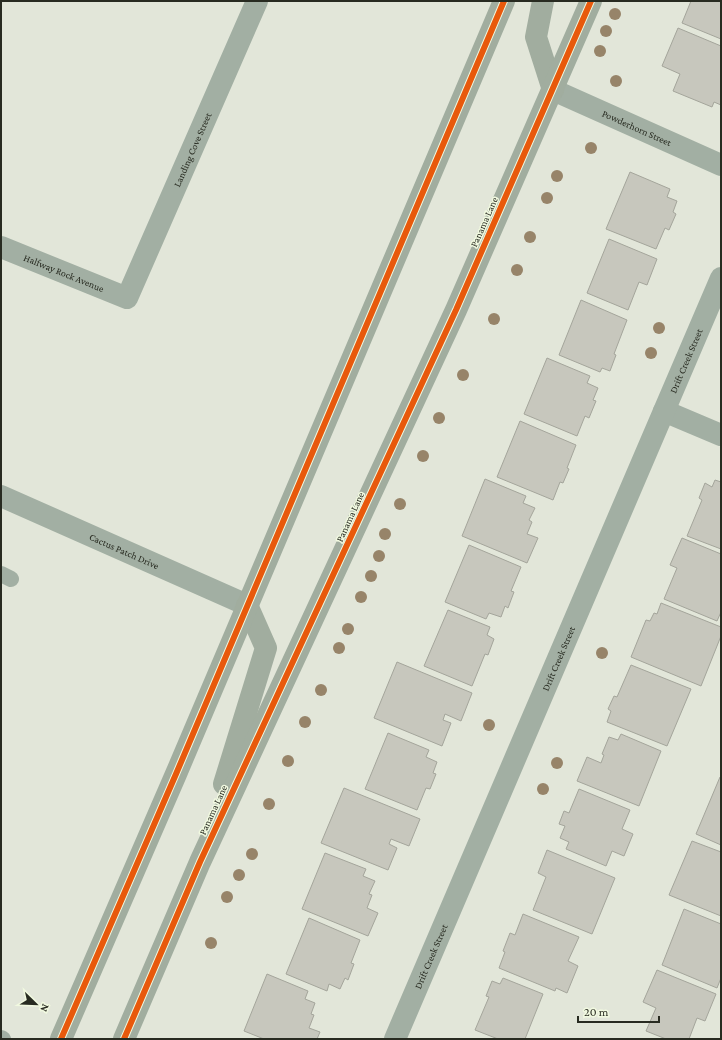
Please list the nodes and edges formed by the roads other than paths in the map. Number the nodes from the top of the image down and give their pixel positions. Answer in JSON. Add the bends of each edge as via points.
{"nodes":[{"id":1,"x":257,"y":1,"type":"edge"},
{"id":2,"x":504,"y":1,"type":"edge"},
{"id":3,"x":543,"y":1,"type":"edge"},
{"id":4,"x":591,"y":1,"type":"edge"},
{"id":5,"x":553,"y":90,"type":"junction"},
{"id":6,"x":721,"y":165,"type":"edge"},
{"id":7,"x":1,"y":247,"type":"edge"},
{"id":8,"x":721,"y":278,"type":"edge"},
{"id":9,"x":127,"y":298,"type":"joint"},
{"id":10,"x":664,"y":411,"type":"junction"},
{"id":11,"x":721,"y":435,"type":"edge"},
{"id":12,"x":1,"y":496,"type":"edge"},
{"id":13,"x":247,"y":605,"type":"junction"},
{"id":14,"x":200,"y":862,"type":"junction"},
{"id":15,"x":61,"y":1039,"type":"edge"},
{"id":16,"x":124,"y":1039,"type":"edge"},
{"id":17,"x":394,"y":1039,"type":"edge"}],
"edges":[{"from":1,"to":9,"type":"street","name":"Landing Cove Street"},
{"from":2,"to":13,"type":"main road"},
{"from":3,"to":5,"type":"main road","via":[[536,37]]},
{"from":4,"to":5,"type":"main road","name":"Panama Lane"},
{"from":5,"to":6,"type":"street","name":"Powderhorn Street"},
{"from":5,"to":14,"type":"main road","name":"Panama Lane","via":[[456,310]]},
{"from":7,"to":9,"type":"street","name":"Halfway Rock Avenue"},
{"from":8,"to":10,"type":"street","name":"Drift Creek Street"},
{"from":10,"to":11,"type":"street"},
{"from":10,"to":17,"type":"street","name":"Drift Creek Street"},
{"from":12,"to":13,"type":"street","name":"Cactus Patch Drive"},
{"from":13,"to":14,"type":"main road","via":[[266,648]]},
{"from":13,"to":15,"type":"main road"},
{"from":14,"to":16,"type":"main road","name":"Panama Lane"}]}
